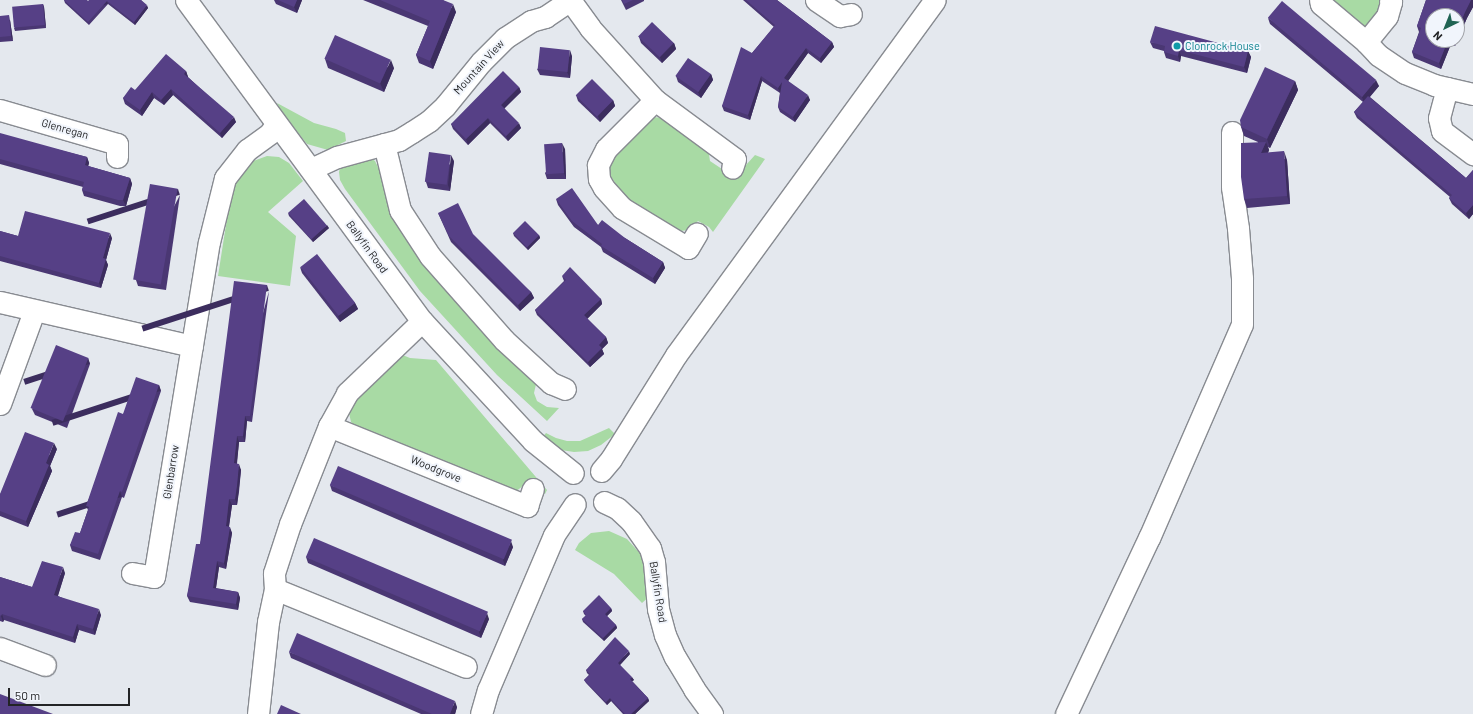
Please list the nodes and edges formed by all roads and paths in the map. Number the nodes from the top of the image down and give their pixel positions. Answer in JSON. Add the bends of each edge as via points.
{"nodes":[{"id":1,"x":186,"y":0,"type":"edge"},
{"id":2,"x":570,"y":0,"type":"edge"},
{"id":3,"x":816,"y":0,"type":"edge"},
{"id":4,"x":935,"y":0,"type":"edge"},
{"id":5,"x":1320,"y":0,"type":"edge"},
{"id":6,"x":1390,"y":0,"type":"edge"},
{"id":7,"x":851,"y":14,"type":"dead end"},
{"id":8,"x":1366,"y":42,"type":"junction"},
{"id":9,"x":1447,"y":88,"type":"junction"},
{"id":10,"x":1473,"y":94,"type":"edge"},
{"id":11,"x":654,"y":100,"type":"junction"},
{"id":12,"x":0,"y":110,"type":"edge"},
{"id":13,"x":276,"y":124,"type":"junction"},
{"id":14,"x":1232,"y":132,"type":"dead end"},
{"id":15,"x":384,"y":144,"type":"junction"},
{"id":16,"x":1473,"y":154,"type":"edge"},
{"id":17,"x":117,"y":157,"type":"dead end"},
{"id":18,"x":732,"y":168,"type":"dead end"},
{"id":19,"x":311,"y":170,"type":"junction"},
{"id":20,"x":697,"y":233,"type":"dead end"},
{"id":21,"x":0,"y":302,"type":"edge"},
{"id":22,"x":34,"y":311,"type":"junction"},
{"id":23,"x":422,"y":321,"type":"junction"},
{"id":24,"x":192,"y":346,"type":"junction"},
{"id":25,"x":554,"y":389,"type":"dead end"},
{"id":26,"x":0,"y":404,"type":"edge"},
{"id":27,"x":329,"y":426,"type":"junction"},
{"id":28,"x":601,"y":471,"type":"junction"},
{"id":29,"x":573,"y":473,"type":"junction"},
{"id":30,"x":533,"y":489,"type":"dead end"},
{"id":31,"x":604,"y":502,"type":"junction"},
{"id":32,"x":575,"y":504,"type":"junction"},
{"id":33,"x":132,"y":573,"type":"dead end"},
{"id":34,"x":275,"y":589,"type":"junction"},
{"id":35,"x":0,"y":648,"type":"edge"},
{"id":36,"x":45,"y":665,"type":"dead end"},
{"id":37,"x":466,"y":666,"type":"dead end"},
{"id":38,"x":258,"y":714,"type":"edge"},
{"id":39,"x":481,"y":714,"type":"edge"},
{"id":40,"x":712,"y":714,"type":"edge"},
{"id":41,"x":1066,"y":714,"type":"edge"}],
"edges":[{"from":1,"to":13,"type":"street","name":"Ballyfin Road"},
{"from":2,"to":11,"type":"street","name":"Mountain View","via":[[590,28]]},
{"from":2,"to":15,"type":"street","name":"Mountain View","via":[[505,38],[429,121],[399,140]]},
{"from":3,"to":7,"type":"street","via":[[840,16]]},
{"from":4,"to":28,"type":"street","via":[[676,354]]},
{"from":5,"to":8,"type":"street","via":[[1320,4]]},
{"from":6,"to":8,"type":"street","via":[[1387,16]]},
{"from":8,"to":9,"type":"street","via":[[1378,55],[1405,73]]},
{"from":9,"to":10,"type":"street"},
{"from":9,"to":16,"type":"street","via":[[1439,118],[1442,131]]},
{"from":11,"to":18,"type":"street","name":"Mountain View","via":[[736,159]]},
{"from":11,"to":20,"type":"street","via":[[606,149],[598,165],[599,179],[622,208],[688,248]]},
{"from":12,"to":17,"type":"street","name":"Glenregan","via":[[117,144]]},
{"from":13,"to":19,"type":"street","name":"Ballyfin Road"},
{"from":13,"to":24,"type":"street","name":"Glenbarrow","via":[[270,133],[247,150],[225,178],[209,242]]},
{"from":14,"to":41,"type":"street","via":[[1232,187],[1242,278],[1242,324],[1149,538]]},
{"from":15,"to":19,"type":"street","name":"Mountain View","via":[[337,157]]},
{"from":15,"to":25,"type":"street","via":[[400,210],[421,244],[482,317]]},
{"from":19,"to":23,"type":"street","name":"Ballyfin Road"},
{"from":21,"to":22,"type":"street"},
{"from":22,"to":24,"type":"street"},
{"from":22,"to":26,"type":"street"},
{"from":23,"to":27,"type":"street","via":[[347,393]]},
{"from":23,"to":29,"type":"street","name":"Ballyfin Road","via":[[533,441]]},
{"from":24,"to":33,"type":"street","name":"Glenbarrow","via":[[154,577]]},
{"from":27,"to":30,"type":"street","name":"Woodgrove","via":[[527,506]]},
{"from":27,"to":34,"type":"street","via":[[290,524],[274,573]]},
{"from":28,"to":29,"type":"street","via":[[584,466]]},
{"from":28,"to":31,"type":"street","via":[[610,486]]},
{"from":29,"to":32,"type":"street","via":[[567,485],[567,492]]},
{"from":31,"to":32,"type":"street","via":[[587,509]]},
{"from":31,"to":40,"type":"street","name":"Ballyfin Road","via":[[617,508],[631,521],[650,548],[654,562],[658,609],[665,635],[678,664]]},
{"from":32,"to":39,"type":"street","via":[[554,535],[488,690]]},
{"from":34,"to":37,"type":"street"},
{"from":34,"to":38,"type":"street","via":[[268,622]]},
{"from":35,"to":36,"type":"street"}]}
